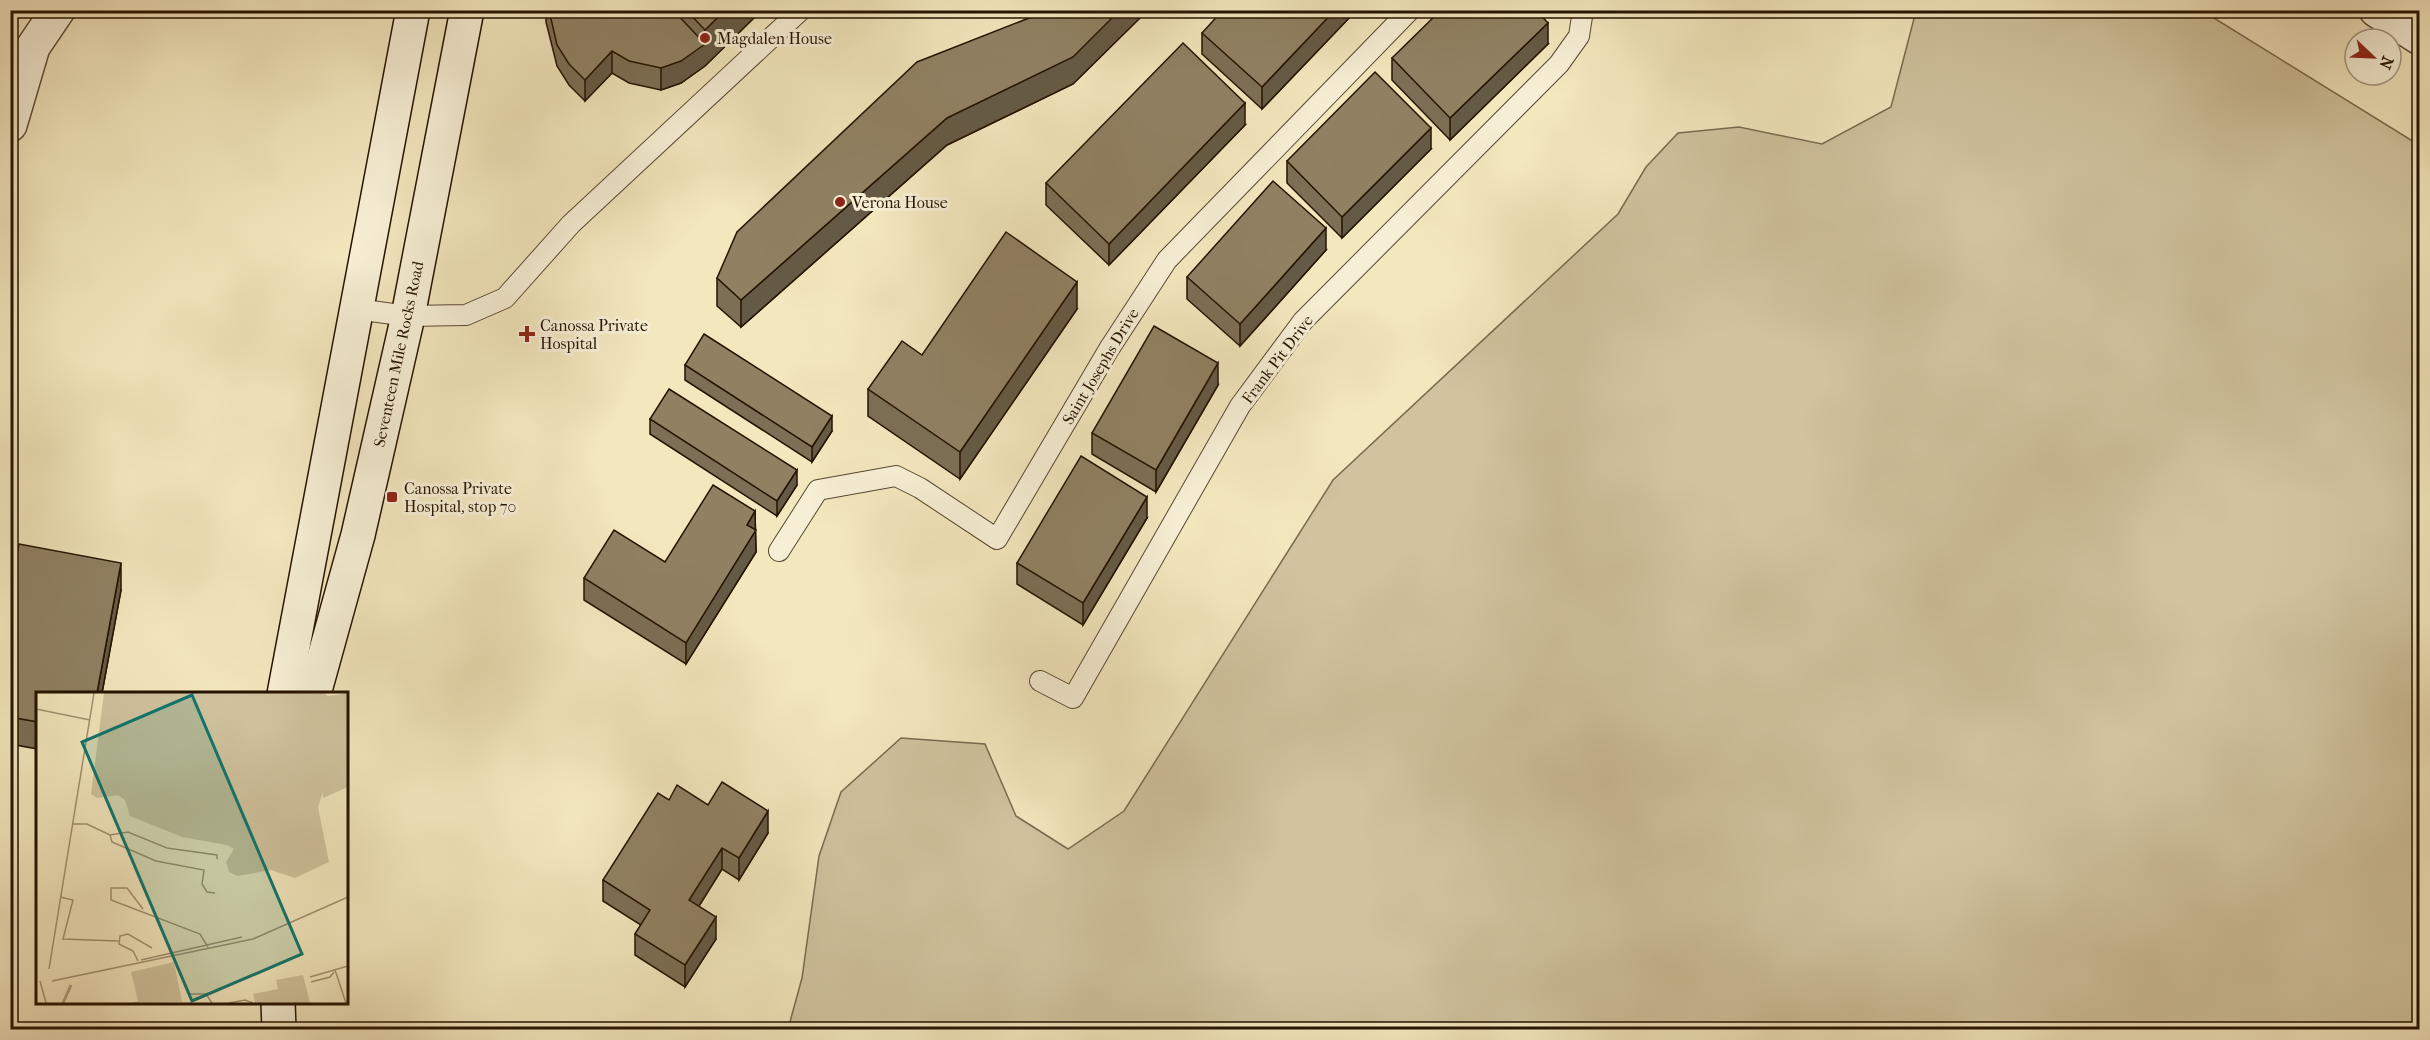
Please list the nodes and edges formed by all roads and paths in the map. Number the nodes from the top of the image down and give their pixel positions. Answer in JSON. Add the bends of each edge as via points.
{"nodes":[{"id":1,"x":58,"y":10,"type":"edge"},
{"id":2,"x":413,"y":10,"type":"edge"},
{"id":3,"x":467,"y":10,"type":"edge"},
{"id":4,"x":801,"y":10,"type":"edge"},
{"id":5,"x":1410,"y":10,"type":"edge"},
{"id":6,"x":1583,"y":10,"type":"edge"},
{"id":7,"x":2376,"y":10,"type":"edge"},
{"id":8,"x":2420,"y":38,"type":"edge"},
{"id":9,"x":10,"y":125,"type":"edge"},
{"id":10,"x":356,"y":309,"type":"junction"},
{"id":11,"x":408,"y":316,"type":"junction"},
{"id":12,"x":779,"y":551,"type":"dead end"},
{"id":13,"x":1040,"y":681,"type":"dead end"},
{"id":14,"x":284,"y":692,"type":"edge"},
{"id":15,"x":314,"y":692,"type":"edge"},
{"id":16,"x":278,"y":1004,"type":"edge"},
{"id":17,"x":279,"y":1029,"type":"edge"}],
"edges":[{"from":1,"to":9,"type":"main road","via":[[33,47]]},
{"from":2,"to":10,"type":"main road"},
{"from":3,"to":11,"type":"main road","name":"Seventeen Mile Rocks Road"},
{"from":4,"to":11,"type":"lane","via":[[571,224],[505,298],[466,315]]},
{"from":5,"to":12,"type":"lane","name":"Saint Josephs Drive","via":[[1167,260],[1109,349],[997,539],[896,476],[818,490]]},
{"from":6,"to":13,"type":"lane","name":"Frank Pit Drive","via":[[1579,36],[1559,64],[1296,330],[1240,406],[1073,698]]},
{"from":7,"to":8,"type":"main road"},
{"from":10,"to":11,"type":"lane"},
{"from":10,"to":14,"type":"main road"},
{"from":11,"to":15,"type":"main road","name":"Seventeen Mile Rocks Road","via":[[358,535]]},
{"from":16,"to":17,"type":"main road"}]}
